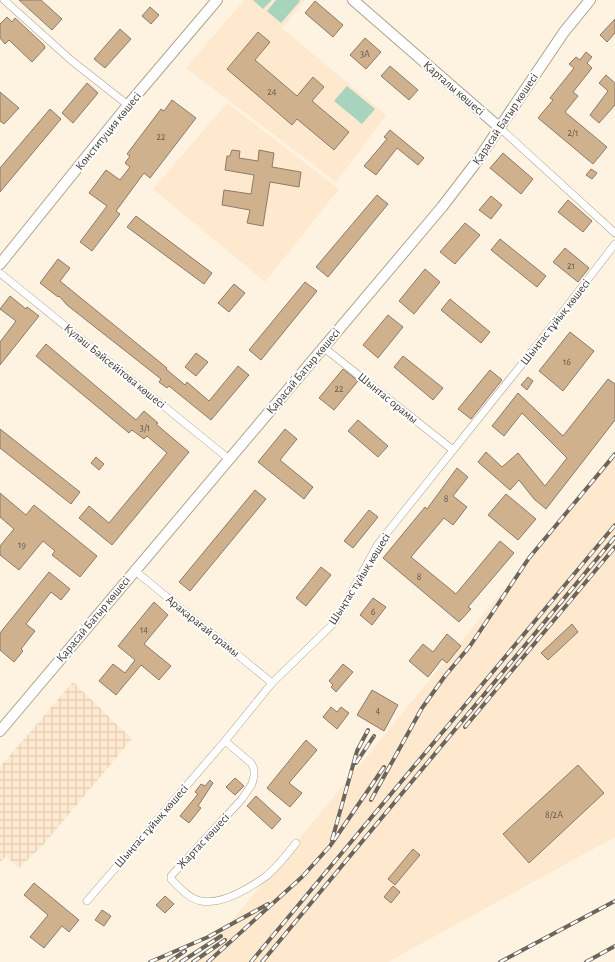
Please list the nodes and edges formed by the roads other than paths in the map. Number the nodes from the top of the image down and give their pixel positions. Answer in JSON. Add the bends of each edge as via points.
{"nodes":[{"id":1,"x":4,"y":0,"type":"edge"},
{"id":2,"x":217,"y":0,"type":"edge"},
{"id":3,"x":353,"y":0,"type":"edge"},
{"id":4,"x":590,"y":0,"type":"edge"},
{"id":5,"x":128,"y":105,"type":"junction"},
{"id":6,"x":500,"y":128,"type":"junction"},
{"id":7,"x":615,"y":233,"type":"edge"},
{"id":8,"x":615,"y":244,"type":"edge"},
{"id":9,"x":0,"y":264,"type":"edge"},
{"id":10,"x":0,"y":273,"type":"edge"},
{"id":11,"x":324,"y":347,"type":"junction"},
{"id":12,"x":453,"y":450,"type":"junction"},
{"id":13,"x":229,"y":459,"type":"junction"},
{"id":14,"x":134,"y":570,"type":"junction"},
{"id":15,"x":272,"y":683,"type":"junction"},
{"id":16,"x":0,"y":731,"type":"edge"},
{"id":17,"x":225,"y":741,"type":"junction"},
{"id":18,"x":296,"y":843,"type":"dead end"},
{"id":19,"x":87,"y":901,"type":"dead end"}],
"edges":[{"from":1,"to":5,"type":"street","via":[[72,61]]},
{"from":2,"to":5,"type":"street","name":"Конституция көшесі"},
{"from":3,"to":6,"type":"street","name":"Қарталы көшесі"},
{"from":4,"to":6,"type":"street","name":"Қарасай Батыр көшесі","via":[[564,32]]},
{"from":5,"to":9,"type":"street","name":"Конституция көшесі"},
{"from":6,"to":7,"type":"street","name":"Қарталы көшесі"},
{"from":6,"to":11,"type":"street","name":"Қарасай Батыр көшесі","via":[[442,207]]},
{"from":8,"to":12,"type":"street","name":"Шыңтас тұйық көшесі"},
{"from":10,"to":13,"type":"street","name":"Күләш Бәйсейітова көшесі"},
{"from":11,"to":12,"type":"street","name":"Шынтас орамы"},
{"from":11,"to":13,"type":"street","name":"Қарасай Батыр көшесі"},
{"from":12,"to":15,"type":"street","name":"Шыңтас тұйық көшесі","via":[[378,544],[335,622]]},
{"from":13,"to":14,"type":"street","name":"Қарасай Батыр көшесі"},
{"from":14,"to":15,"type":"street","name":"Арақарағай орамы"},
{"from":14,"to":16,"type":"street","name":"Қарасай Батыр көшесі"},
{"from":15,"to":17,"type":"street","name":"Шыңтас тұйық көшесі"},
{"from":17,"to":18,"type":"street","name":"Жартас көшесі","via":[[251,763],[254,769],[252,784],[242,799],[171,876],[172,880],[199,901],[213,902],[230,897],[266,876]]},
{"from":17,"to":19,"type":"street","name":"Шыңтас тұйық көшесі"}]}
